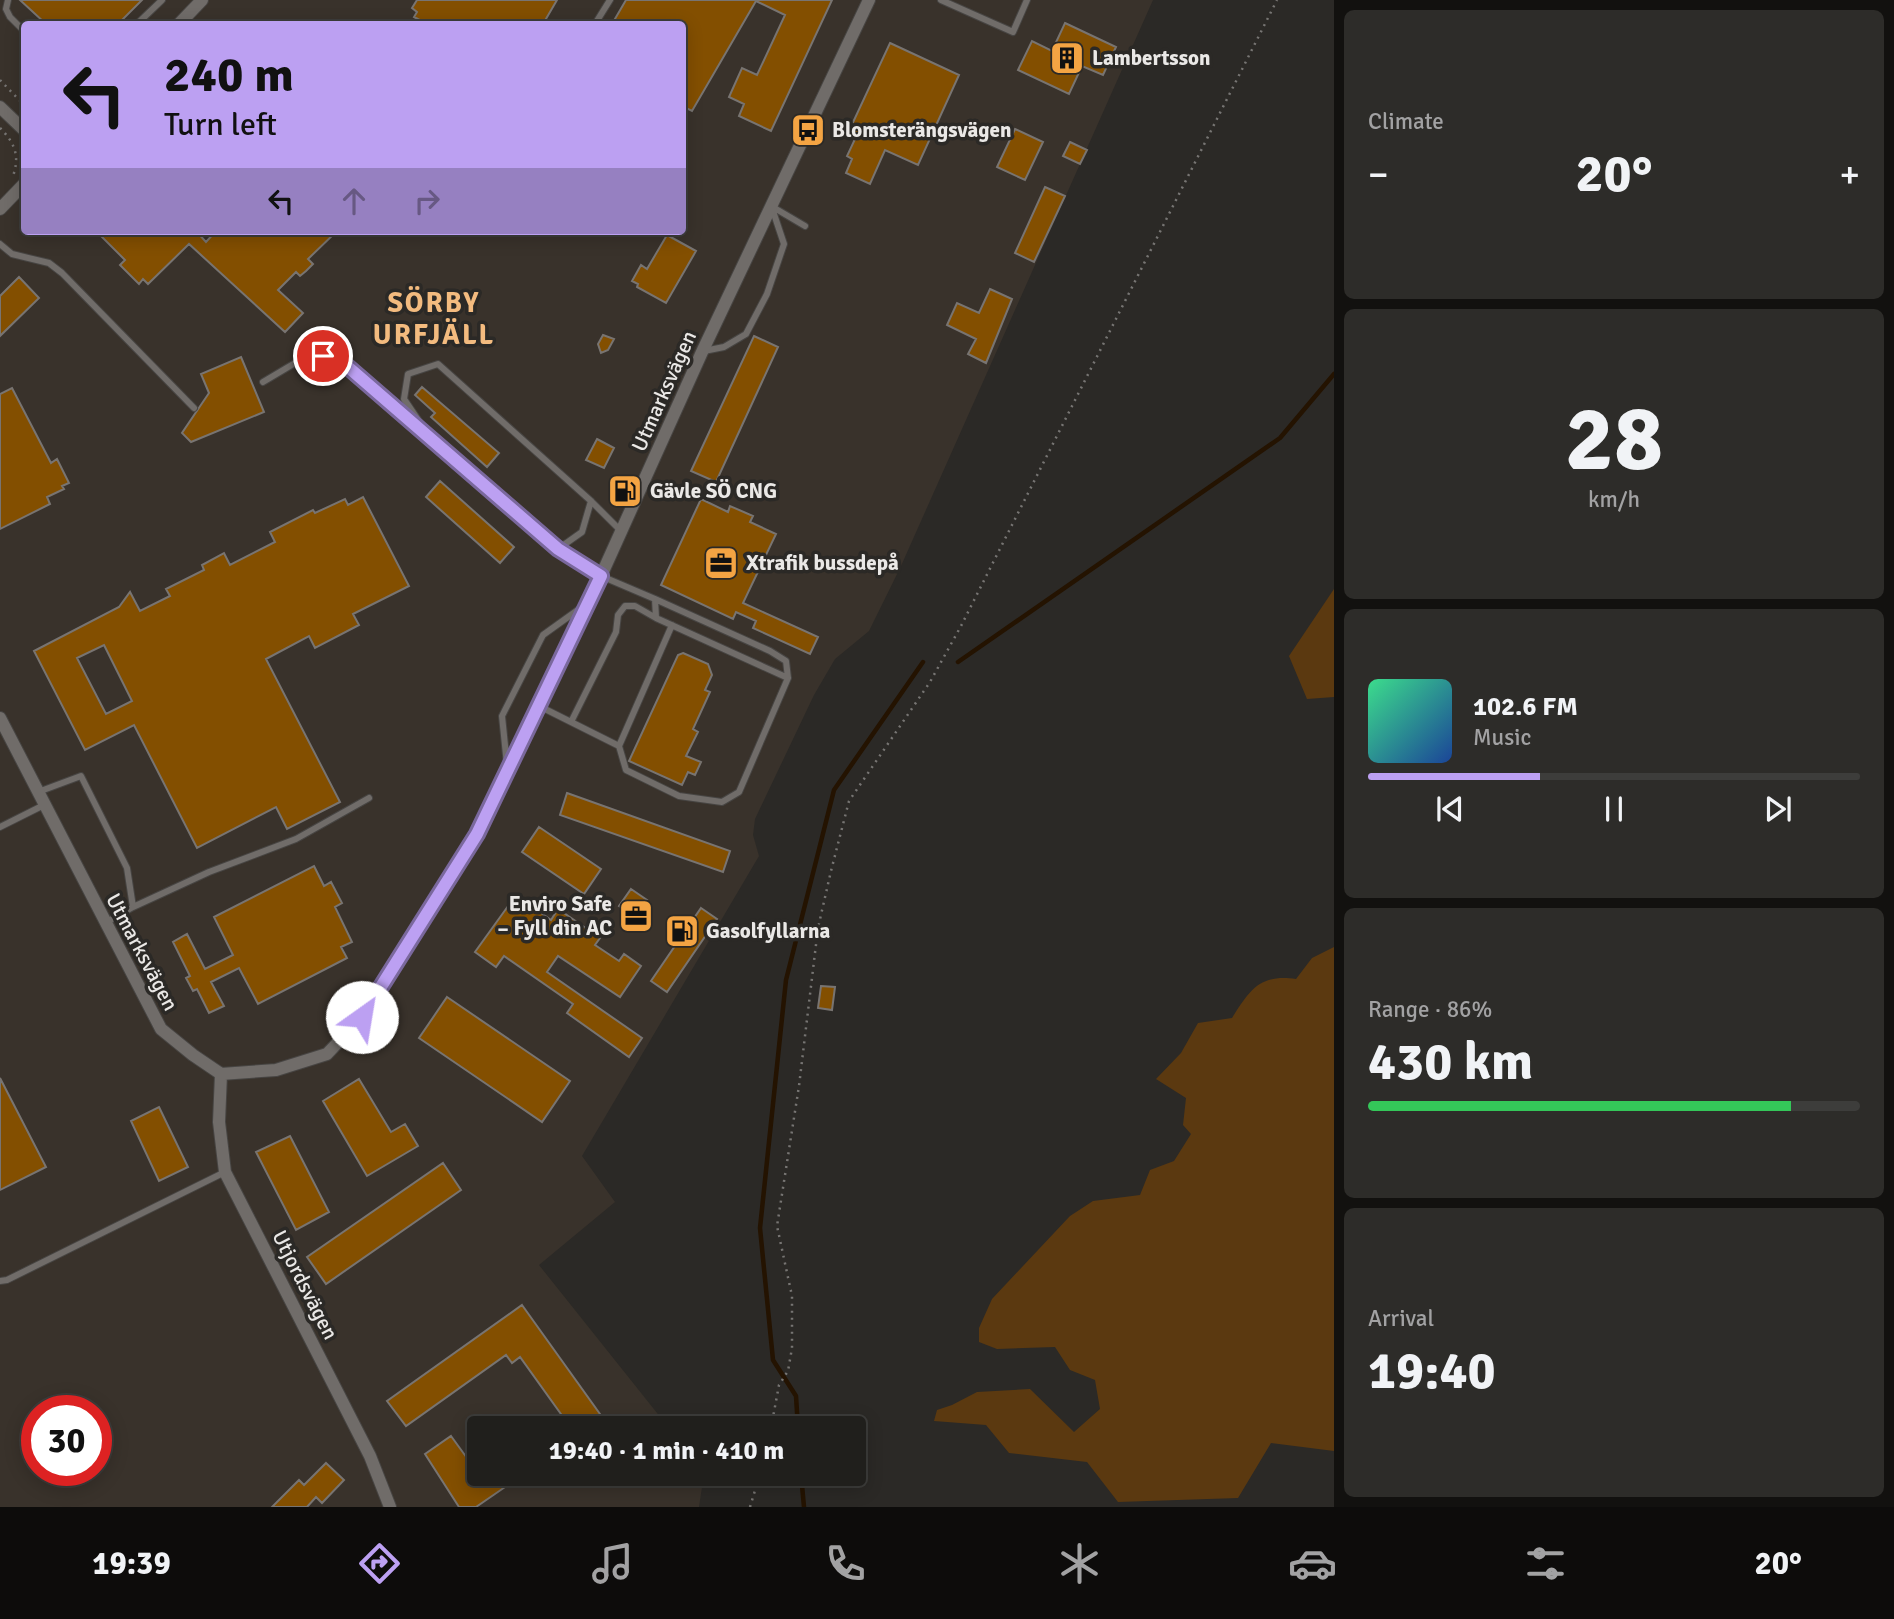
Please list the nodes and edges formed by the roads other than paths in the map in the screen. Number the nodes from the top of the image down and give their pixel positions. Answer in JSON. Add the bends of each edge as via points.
{"nodes":[{"id":1,"x":8,"y":0,"type":"edge"},
{"id":2,"x":162,"y":0,"type":"edge"},
{"id":3,"x":202,"y":0,"type":"edge"},
{"id":4,"x":610,"y":0,"type":"edge"},
{"id":5,"x":869,"y":0,"type":"edge"},
{"id":6,"x":941,"y":0,"type":"edge"},
{"id":7,"x":1027,"y":0,"type":"edge"},
{"id":8,"x":140,"y":21,"type":"edge"},
{"id":9,"x":182,"y":21,"type":"edge"},
{"id":10,"x":598,"y":21,"type":"edge"},
{"id":11,"x":21,"y":28,"type":"edge"},
{"id":12,"x":0,"y":107,"type":"edge"},
{"id":13,"x":21,"y":127,"type":"edge"},
{"id":14,"x":18,"y":190,"type":"edge"},
{"id":15,"x":771,"y":206,"type":"junction"},
{"id":16,"x":0,"y":209,"type":"edge"},
{"id":17,"x":804,"y":226,"type":"dead end"},
{"id":18,"x":0,"y":244,"type":"edge"},
{"id":19,"x":702,"y":352,"type":"junction"},
{"id":20,"x":263,"y":382,"type":"dead end"},
{"id":21,"x":194,"y":408,"type":"dead end"},
{"id":22,"x":428,"y":434,"type":"junction"},
{"id":23,"x":591,"y":501,"type":"junction"},
{"id":24,"x":622,"y":532,"type":"junction"},
{"id":25,"x":558,"y":549,"type":"junction"},
{"id":26,"x":601,"y":576,"type":"junction"},
{"id":27,"x":655,"y":599,"type":"junction"},
{"id":28,"x":587,"y":604,"type":"junction"},
{"id":29,"x":656,"y":618,"type":"junction"},
{"id":30,"x":671,"y":625,"type":"junction"},
{"id":31,"x":788,"y":678,"type":"junction"},
{"id":32,"x":539,"y":706,"type":"junction"},
{"id":33,"x":0,"y":718,"type":"edge"},
{"id":34,"x":571,"y":722,"type":"junction"},
{"id":35,"x":619,"y":746,"type":"junction"},
{"id":36,"x":508,"y":771,"type":"junction"},
{"id":37,"x":37,"y":792,"type":"junction"},
{"id":38,"x":369,"y":798,"type":"dead end"},
{"id":39,"x":44,"y":805,"type":"junction"},
{"id":40,"x":0,"y":827,"type":"edge"},
{"id":41,"x":133,"y":908,"type":"junction"},
{"id":42,"x":105,"y":923,"type":"junction"},
{"id":43,"x":221,"y":1074,"type":"junction"},
{"id":44,"x":225,"y":1172,"type":"junction"},
{"id":45,"x":0,"y":1281,"type":"edge"},
{"id":46,"x":390,"y":1507,"type":"edge"}],
"edges":[{"from":1,"to":11,"type":"lane","via":[[10,18]]},
{"from":2,"to":8,"type":"lane"},
{"from":3,"to":9,"type":"street"},
{"from":4,"to":10,"type":"lane"},
{"from":5,"to":15,"type":"street","name":"Utmarksvägen"},
{"from":6,"to":7,"type":"lane","via":[[1013,32]]},
{"from":12,"to":13,"type":"street"},
{"from":14,"to":16,"type":"street"},
{"from":15,"to":17,"type":"lane"},
{"from":15,"to":19,"type":"street","name":"Utmarksvägen"},
{"from":15,"to":19,"type":"lane","via":[[784,244],[767,294],[746,334],[724,347]]},
{"from":18,"to":21,"type":"lane","via":[[12,254],[48,263],[62,273]]},
{"from":19,"to":24,"type":"street","name":"Utmarksvägen"},
{"from":20,"to":22,"type":"lane","via":[[295,363],[323,356],[348,367]]},
{"from":22,"to":23,"type":"lane","via":[[404,399],[408,374],[438,364]]},
{"from":22,"to":25,"type":"lane"},
{"from":23,"to":24,"type":"lane"},
{"from":23,"to":25,"type":"lane","via":[[582,532]]},
{"from":24,"to":26,"type":"street","name":"Utmarksvägen"},
{"from":25,"to":26,"type":"lane"},
{"from":26,"to":27,"type":"lane"},
{"from":26,"to":28,"type":"street","name":"Utmarksvägen"},
{"from":27,"to":29,"type":"lane"},
{"from":27,"to":31,"type":"lane","via":[[770,651],[786,661]]},
{"from":28,"to":32,"type":"street","name":"Utmarksvägen"},
{"from":28,"to":36,"type":"lane","via":[[543,635],[502,716]]},
{"from":29,"to":30,"type":"lane"},
{"from":29,"to":34,"type":"lane","via":[[635,606],[625,606]]},
{"from":30,"to":31,"type":"lane"},
{"from":30,"to":35,"type":"lane"},
{"from":31,"to":35,"type":"lane","via":[[739,792],[722,802],[679,796],[626,770]]},
{"from":32,"to":34,"type":"lane"},
{"from":32,"to":36,"type":"street","name":"Utmarksvägen"},
{"from":33,"to":37,"type":"street","name":"Utmarksvägen"},
{"from":34,"to":35,"type":"lane"},
{"from":36,"to":43,"type":"street","name":"Utmarksvägen","via":[[477,834],[362,1017],[327,1054],[276,1070]]},
{"from":37,"to":39,"type":"street","name":"Utmarksvägen"},
{"from":37,"to":41,"type":"lane","via":[[81,776],[127,867]]},
{"from":38,"to":41,"type":"lane","via":[[296,839]]},
{"from":39,"to":40,"type":"lane"},
{"from":39,"to":42,"type":"street","name":"Utmarksvägen"},
{"from":41,"to":42,"type":"lane"},
{"from":42,"to":43,"type":"street","name":"Utmarksvägen","via":[[161,1029]]},
{"from":43,"to":44,"type":"street","name":"Utjordsvägen","via":[[219,1122]]},
{"from":44,"to":45,"type":"lane"},
{"from":44,"to":46,"type":"street","name":"Utjordsvägen","via":[[375,1466]]}]}
